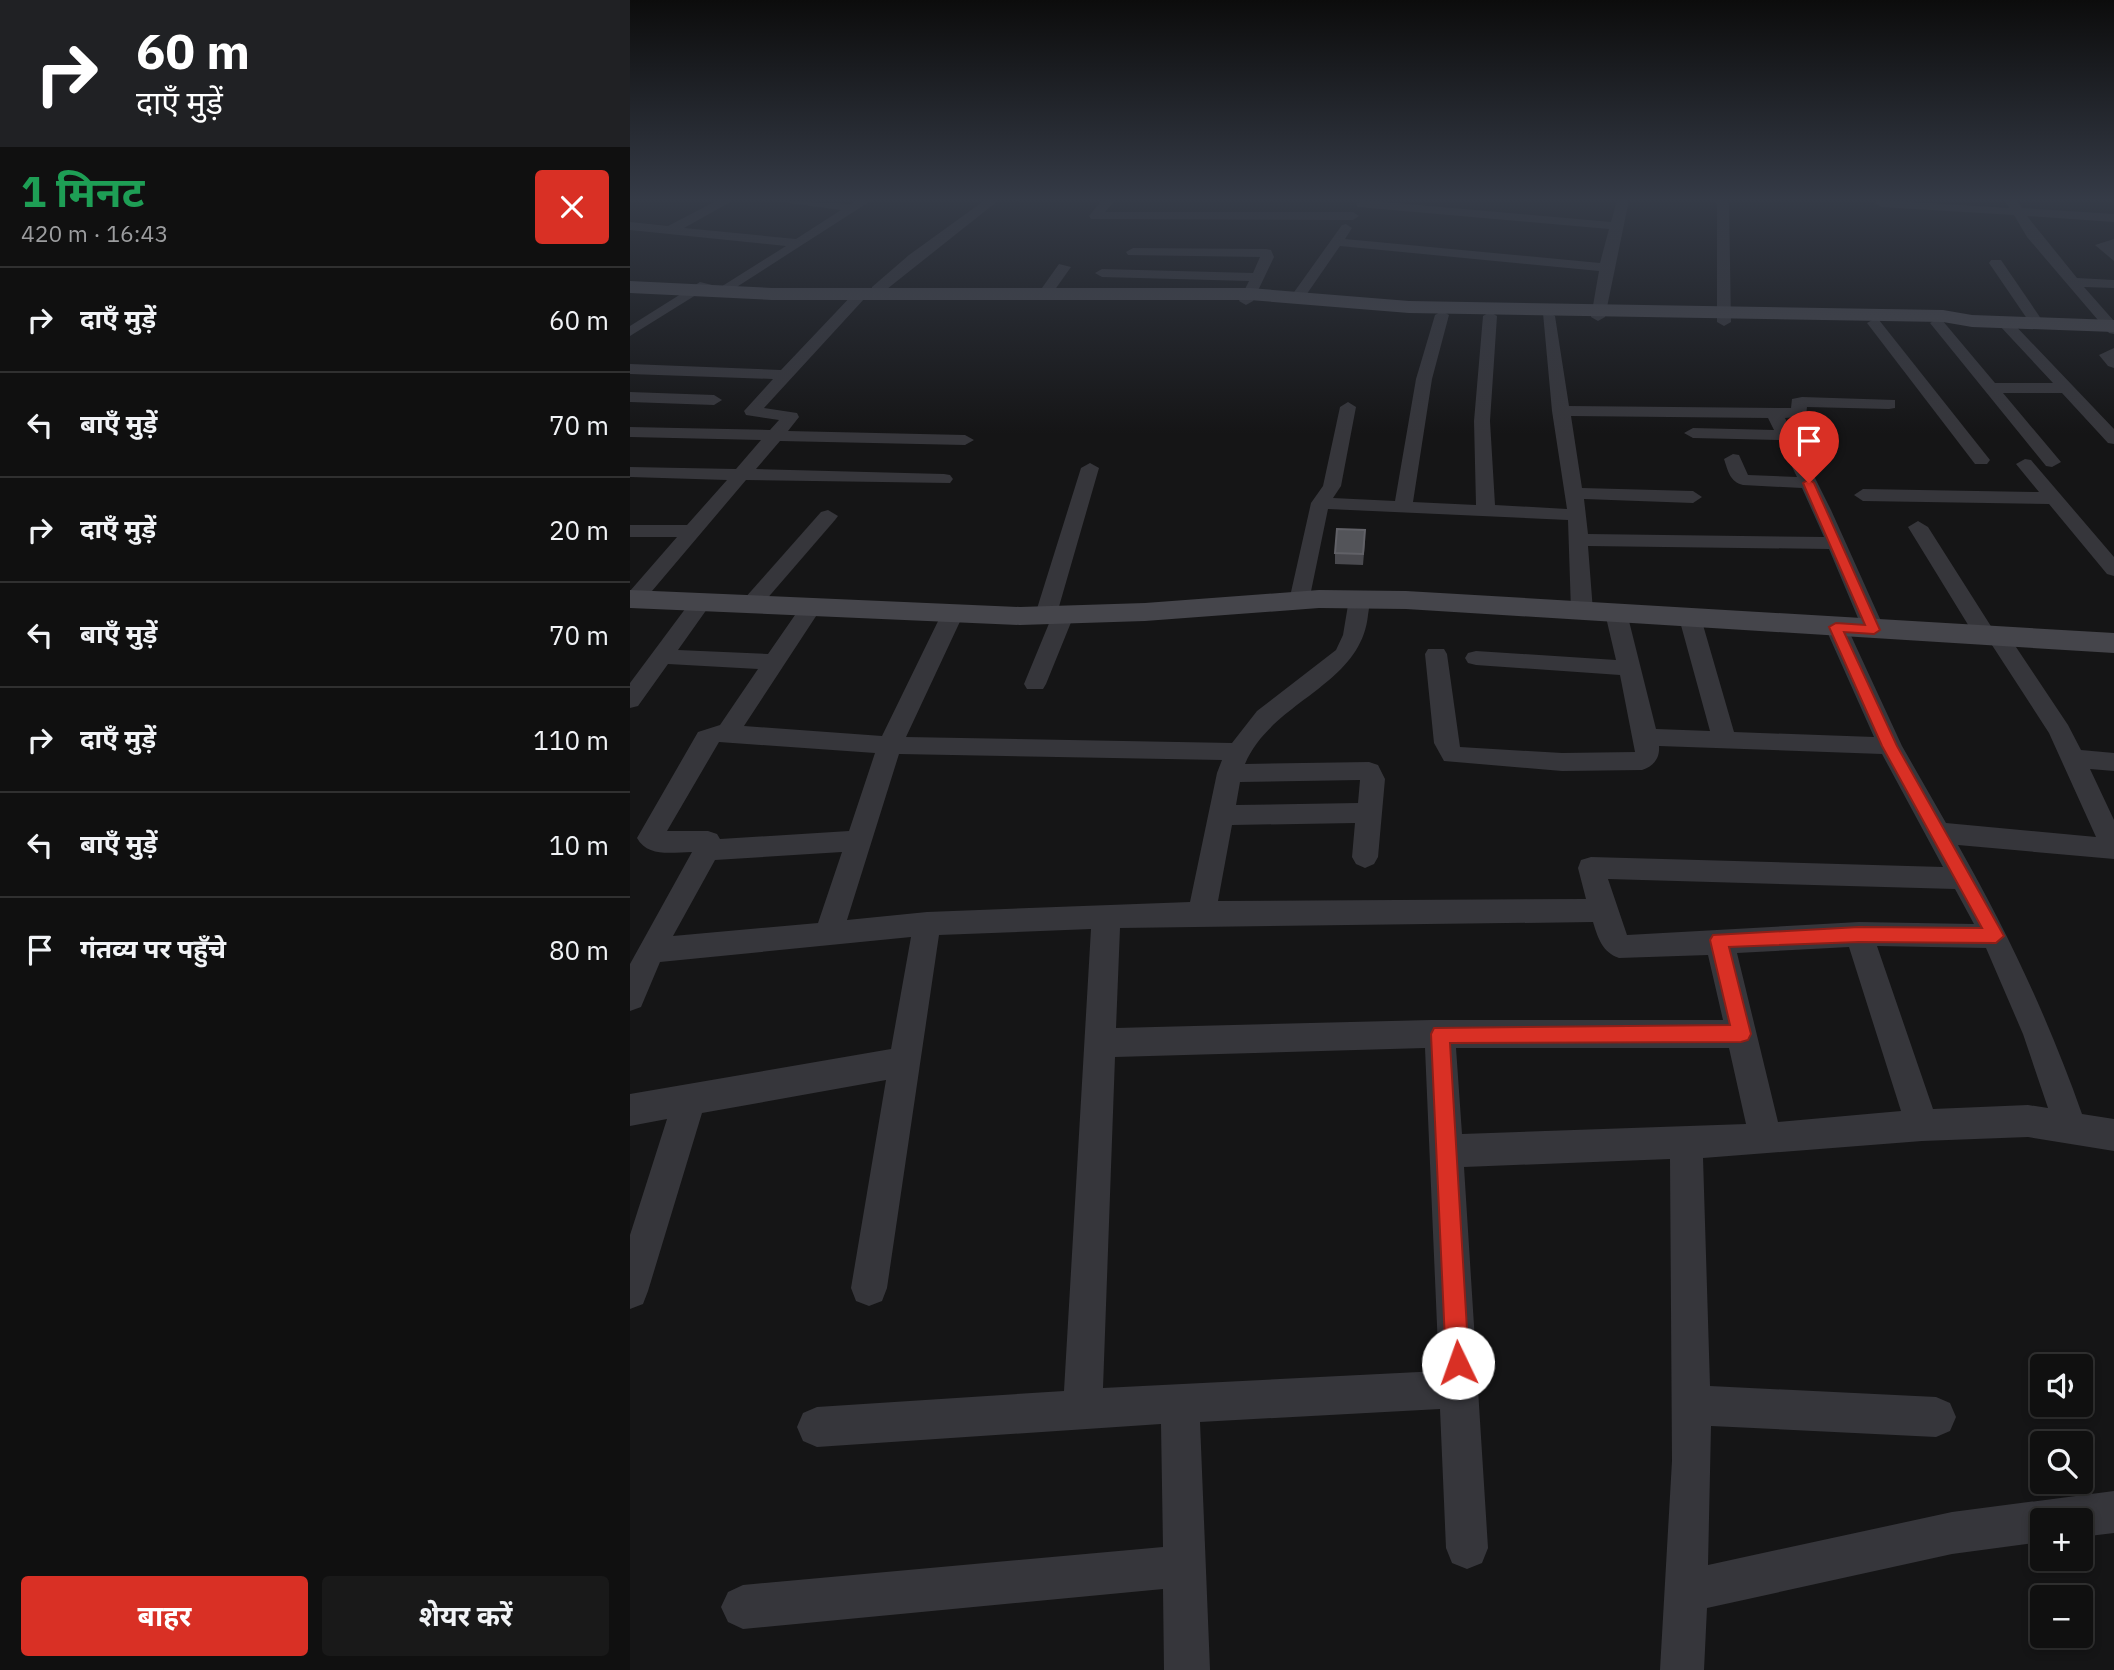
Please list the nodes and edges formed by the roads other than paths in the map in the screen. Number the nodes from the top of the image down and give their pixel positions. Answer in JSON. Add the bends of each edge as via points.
{"nodes":[{"id":1,"x":740,"y":278,"type":"edge"},
{"id":2,"x":742,"y":278,"type":"edge"},
{"id":3,"x":887,"y":278,"type":"edge"},
{"id":4,"x":1057,"y":278,"type":"edge"},
{"id":5,"x":1139,"y":278,"type":"edge"},
{"id":6,"x":1254,"y":278,"type":"edge"},
{"id":7,"x":1311,"y":278,"type":"edge"},
{"id":8,"x":1604,"y":278,"type":"edge"},
{"id":9,"x":1730,"y":278,"type":"edge"},
{"id":10,"x":2007,"y":278,"type":"edge"},
{"id":11,"x":2070,"y":278,"type":"edge"},
{"id":12,"x":630,"y":279,"type":"edge"},
{"id":13,"x":2074,"y":282,"type":"junction"},
{"id":14,"x":2114,"y":284,"type":"edge"},
{"id":15,"x":630,"y":287,"type":"edge"},
{"id":16,"x":722,"y":289,"type":"junction"},
{"id":17,"x":868,"y":292,"type":"junction"},
{"id":18,"x":1245,"y":292,"type":"junction"},
{"id":19,"x":1044,"y":295,"type":"junction"},
{"id":20,"x":1297,"y":298,"type":"junction"},
{"id":21,"x":1345,"y":306,"type":"junction"},
{"id":22,"x":1381,"y":309,"type":"junction"},
{"id":23,"x":1599,"y":312,"type":"junction"},
{"id":24,"x":1734,"y":314,"type":"junction"},
{"id":25,"x":1442,"y":315,"type":"junction"},
{"id":26,"x":1490,"y":316,"type":"junction"},
{"id":27,"x":1548,"y":316,"type":"junction"},
{"id":28,"x":1972,"y":321,"type":"junction"},
{"id":29,"x":2004,"y":322,"type":"junction"},
{"id":30,"x":1874,"y":323,"type":"junction"},
{"id":31,"x":1937,"y":323,"type":"junction"},
{"id":32,"x":2037,"y":323,"type":"junction"},
{"id":33,"x":2112,"y":327,"type":"edge"},
{"id":34,"x":630,"y":332,"type":"edge"},
{"id":35,"x":2114,"y":353,"type":"edge"},
{"id":36,"x":2114,"y":363,"type":"edge"},
{"id":37,"x":630,"y":369,"type":"edge"},
{"id":38,"x":785,"y":375,"type":"junction"},
{"id":39,"x":1989,"y":388,"type":"junction"},
{"id":40,"x":2066,"y":388,"type":"junction"},
{"id":41,"x":630,"y":397,"type":"edge"},
{"id":42,"x":714,"y":400,"type":"dead end"},
{"id":43,"x":1889,"y":404,"type":"dead end"},
{"id":44,"x":1348,"y":407,"type":"dead end"},
{"id":45,"x":1560,"y":411,"type":"junction"},
{"id":46,"x":1774,"y":413,"type":"junction"},
{"id":47,"x":630,"y":432,"type":"edge"},
{"id":48,"x":1693,"y":433,"type":"dead end"},
{"id":49,"x":1784,"y":435,"type":"junction"},
{"id":50,"x":773,"y":436,"type":"junction"},
{"id":51,"x":2114,"y":439,"type":"edge"},
{"id":52,"x":965,"y":440,"type":"dead end"},
{"id":53,"x":1733,"y":459,"type":"dead end"},
{"id":54,"x":1981,"y":460,"type":"dead end"},
{"id":55,"x":2052,"y":462,"type":"dead end"},
{"id":56,"x":2025,"y":464,"type":"dead end"},
{"id":57,"x":1090,"y":468,"type":"dead end"},
{"id":58,"x":630,"y":472,"type":"edge"},
{"id":59,"x":739,"y":476,"type":"junction"},
{"id":60,"x":944,"y":479,"type":"dead end"},
{"id":61,"x":1809,"y":483,"type":"junction"},
{"id":62,"x":1573,"y":493,"type":"junction"},
{"id":63,"x":1863,"y":495,"type":"dead end"},
{"id":64,"x":1693,"y":497,"type":"dead end"},
{"id":65,"x":2054,"y":498,"type":"junction"},
{"id":66,"x":1320,"y":503,"type":"junction"},
{"id":67,"x":1403,"y":507,"type":"junction"},
{"id":68,"x":1486,"y":510,"type":"junction"},
{"id":69,"x":1577,"y":515,"type":"junction"},
{"id":70,"x":828,"y":516,"type":"dead end"},
{"id":71,"x":1918,"y":527,"type":"dead end"},
{"id":72,"x":630,"y":531,"type":"edge"},
{"id":73,"x":691,"y":531,"type":"junction"},
{"id":74,"x":1579,"y":540,"type":"junction"},
{"id":75,"x":1835,"y":542,"type":"junction"},
{"id":76,"x":2114,"y":570,"type":"edge"},
{"id":77,"x":632,"y":599,"type":"edge"},
{"id":78,"x":1359,"y":599,"type":"junction"},
{"id":79,"x":1299,"y":601,"type":"junction"},
{"id":80,"x":701,"y":602,"type":"junction"},
{"id":81,"x":751,"y":604,"type":"junction"},
{"id":82,"x":811,"y":607,"type":"junction"},
{"id":83,"x":1583,"y":611,"type":"junction"},
{"id":84,"x":953,"y":613,"type":"junction"},
{"id":85,"x":1616,"y":614,"type":"junction"},
{"id":86,"x":1055,"y":615,"type":"junction"},
{"id":87,"x":1690,"y":618,"type":"junction"},
{"id":88,"x":1836,"y":627,"type":"junction"},
{"id":89,"x":1874,"y":630,"type":"junction"},
{"id":90,"x":1992,"y":636,"type":"junction"},
{"id":91,"x":2114,"y":643,"type":"edge"},
{"id":92,"x":1436,"y":653,"type":"dead end"},
{"id":93,"x":662,"y":656,"type":"junction"},
{"id":94,"x":1476,"y":658,"type":"dead end"},
{"id":95,"x":774,"y":662,"type":"junction"},
{"id":96,"x":1628,"y":668,"type":"junction"},
{"id":97,"x":1035,"y":684,"type":"dead end"},
{"id":98,"x":630,"y":701,"type":"edge"},
{"id":99,"x":727,"y":733,"type":"junction"},
{"id":100,"x":1646,"y":737,"type":"junction"},
{"id":101,"x":1724,"y":739,"type":"junction"},
{"id":102,"x":890,"y":745,"type":"junction"},
{"id":103,"x":1890,"y":746,"type":"junction"},
{"id":104,"x":2072,"y":758,"type":"junction"},
{"id":105,"x":1233,"y":762,"type":"junction"},
{"id":106,"x":2114,"y":762,"type":"edge"},
{"id":107,"x":1369,"y":813,"type":"junction"},
{"id":108,"x":1221,"y":815,"type":"junction"},
{"id":109,"x":1940,"y":833,"type":"junction"},
{"id":110,"x":859,"y":841,"type":"junction"},
{"id":111,"x":2114,"y":848,"type":"edge"},
{"id":112,"x":707,"y":850,"type":"junction"},
{"id":113,"x":1365,"y":857,"type":"dead end"},
{"id":114,"x":1964,"y":878,"type":"junction"},
{"id":115,"x":1603,"y":910,"type":"junction"},
{"id":116,"x":1202,"y":913,"type":"junction"},
{"id":117,"x":1106,"y":919,"type":"junction"},
{"id":118,"x":927,"y":924,"type":"junction"},
{"id":119,"x":828,"y":934,"type":"junction"},
{"id":120,"x":1859,"y":934,"type":"junction"},
{"id":121,"x":1996,"y":936,"type":"junction"},
{"id":122,"x":1719,"y":940,"type":"junction"},
{"id":123,"x":650,"y":951,"type":"junction"},
{"id":124,"x":630,"y":998,"type":"edge"},
{"id":125,"x":1440,"y":1034,"type":"junction"},
{"id":126,"x":1741,"y":1034,"type":"junction"},
{"id":127,"x":1098,"y":1043,"type":"junction"},
{"id":128,"x":903,"y":1062,"type":"junction"},
{"id":129,"x":689,"y":1102,"type":"junction"},
{"id":130,"x":630,"y":1110,"type":"edge"},
{"id":131,"x":1922,"y":1125,"type":"junction"},
{"id":132,"x":2070,"y":1126,"type":"junction"},
{"id":133,"x":2114,"y":1135,"type":"edge"},
{"id":134,"x":1766,"y":1139,"type":"junction"},
{"id":135,"x":1686,"y":1142,"type":"junction"},
{"id":136,"x":1446,"y":1151,"type":"junction"},
{"id":137,"x":869,"y":1288,"type":"dead end"},
{"id":138,"x":630,"y":1291,"type":"edge"},
{"id":139,"x":1459,"y":1389,"type":"junction"},
{"id":140,"x":1180,"y":1404,"type":"junction"},
{"id":141,"x":1690,"y":1405,"type":"junction"},
{"id":142,"x":1083,"y":1409,"type":"junction"},
{"id":143,"x":1936,"y":1417,"type":"dead end"},
{"id":144,"x":817,"y":1427,"type":"dead end"},
{"id":145,"x":2114,"y":1512,"type":"edge"},
{"id":146,"x":2093,"y":1515,"type":"edge"},
{"id":147,"x":2030,"y":1523,"type":"edge"},
{"id":148,"x":1467,"y":1548,"type":"dead end"},
{"id":149,"x":1184,"y":1566,"type":"junction"},
{"id":150,"x":1688,"y":1591,"type":"junction"},
{"id":151,"x":743,"y":1607,"type":"dead end"},
{"id":152,"x":1187,"y":1670,"type":"edge"},
{"id":153,"x":1682,"y":1670,"type":"edge"}],
"edges":[{"from":1,"to":16,"type":"street"},
{"from":2,"to":16,"type":"street"},
{"from":3,"to":17,"type":"street"},
{"from":4,"to":19,"type":"street"},
{"from":5,"to":18,"type":"street"},
{"from":6,"to":18,"type":"street"},
{"from":7,"to":20,"type":"street"},
{"from":8,"to":23,"type":"street"},
{"from":9,"to":24,"type":"street"},
{"from":10,"to":32,"type":"street"},
{"from":11,"to":13,"type":"street"},
{"from":12,"to":16,"type":"street"},
{"from":13,"to":14,"type":"street"},
{"from":13,"to":33,"type":"street"},
{"from":15,"to":16,"type":"street"},
{"from":16,"to":17,"type":"street"},
{"from":16,"to":34,"type":"street"},
{"from":17,"to":19,"type":"street"},
{"from":17,"to":38,"type":"street"},
{"from":18,"to":19,"type":"street"},
{"from":18,"to":20,"type":"street"},
{"from":18,"to":21,"type":"street"},
{"from":20,"to":21,"type":"street"},
{"from":21,"to":22,"type":"street"},
{"from":22,"to":23,"type":"street"},
{"from":22,"to":25,"type":"street"},
{"from":23,"to":24,"type":"street"},
{"from":23,"to":27,"type":"street"},
{"from":24,"to":28,"type":"street","via":[[1943,316]]},
{"from":24,"to":30,"type":"street"},
{"from":25,"to":26,"type":"street"},
{"from":25,"to":67,"type":"street","via":[[1424,379]]},
{"from":26,"to":27,"type":"street"},
{"from":26,"to":68,"type":"street","via":[[1482,421]]},
{"from":27,"to":45,"type":"street"},
{"from":28,"to":29,"type":"street"},
{"from":28,"to":31,"type":"street"},
{"from":29,"to":32,"type":"street"},
{"from":29,"to":40,"type":"street"},
{"from":30,"to":31,"type":"street"},
{"from":30,"to":54,"type":"street"},
{"from":31,"to":39,"type":"street"},
{"from":32,"to":33,"type":"street"},
{"from":35,"to":36,"type":"street","via":[[2107,355]]},
{"from":37,"to":38,"type":"street"},
{"from":38,"to":50,"type":"street","via":[[752,411],[791,415]]},
{"from":39,"to":40,"type":"street"},
{"from":39,"to":55,"type":"street"},
{"from":40,"to":51,"type":"street"},
{"from":41,"to":42,"type":"street"},
{"from":43,"to":46,"type":"street","via":[[1802,402],[1798,403],[1800,412]]},
{"from":44,"to":66,"type":"street","via":[[1332,486]]},
{"from":45,"to":46,"type":"street"},
{"from":45,"to":62,"type":"street"},
{"from":46,"to":49,"type":"street"},
{"from":47,"to":50,"type":"street"},
{"from":48,"to":49,"type":"street"},
{"from":49,"to":61,"type":"street"},
{"from":50,"to":52,"type":"street"},
{"from":50,"to":59,"type":"street"},
{"from":53,"to":61,"type":"street","via":[[1743,480]]},
{"from":56,"to":65,"type":"street"},
{"from":57,"to":86,"type":"street"},
{"from":58,"to":59,"type":"street"},
{"from":59,"to":60,"type":"street"},
{"from":59,"to":73,"type":"street"},
{"from":61,"to":75,"type":"street"},
{"from":62,"to":64,"type":"street"},
{"from":62,"to":69,"type":"street"},
{"from":63,"to":65,"type":"street"},
{"from":65,"to":76,"type":"street"},
{"from":66,"to":67,"type":"street"},
{"from":66,"to":79,"type":"street"},
{"from":67,"to":68,"type":"street"},
{"from":68,"to":69,"type":"street"},
{"from":69,"to":74,"type":"street"},
{"from":70,"to":81,"type":"street"},
{"from":71,"to":90,"type":"street"},
{"from":72,"to":73,"type":"street"},
{"from":73,"to":77,"type":"street"},
{"from":74,"to":75,"type":"street"},
{"from":74,"to":83,"type":"street"},
{"from":75,"to":89,"type":"street"},
{"from":77,"to":80,"type":"street"},
{"from":78,"to":79,"type":"street"},
{"from":78,"to":83,"type":"street"},
{"from":78,"to":105,"type":"street","via":[[1349,649],[1261,720],[1247,734]]},
{"from":79,"to":86,"type":"street"},
{"from":80,"to":81,"type":"street"},
{"from":80,"to":93,"type":"street"},
{"from":81,"to":82,"type":"street"},
{"from":82,"to":84,"type":"street"},
{"from":82,"to":95,"type":"street"},
{"from":83,"to":85,"type":"street"},
{"from":84,"to":86,"type":"street"},
{"from":84,"to":102,"type":"street"},
{"from":85,"to":87,"type":"street"},
{"from":85,"to":96,"type":"street"},
{"from":86,"to":97,"type":"street"},
{"from":87,"to":88,"type":"street"},
{"from":87,"to":101,"type":"street"},
{"from":88,"to":89,"type":"street"},
{"from":88,"to":103,"type":"street"},
{"from":89,"to":90,"type":"street"},
{"from":90,"to":91,"type":"street"},
{"from":90,"to":104,"type":"street","via":[[2048,711]]},
{"from":92,"to":100,"type":"street","via":[[1446,743],[1453,755],[1548,762],[1642,761],[1647,757]]},
{"from":93,"to":95,"type":"street"},
{"from":93,"to":98,"type":"street"},
{"from":94,"to":96,"type":"street"},
{"from":95,"to":99,"type":"street"},
{"from":96,"to":100,"type":"street"},
{"from":99,"to":102,"type":"street"},
{"from":99,"to":112,"type":"street","via":[[709,736],[650,838],[655,842],[708,841]]},
{"from":100,"to":101,"type":"street"},
{"from":101,"to":103,"type":"street"},
{"from":102,"to":105,"type":"street"},
{"from":102,"to":110,"type":"street"},
{"from":103,"to":109,"type":"street"},
{"from":104,"to":106,"type":"street"},
{"from":104,"to":111,"type":"street"},
{"from":105,"to":107,"type":"street","via":[[1369,771],[1373,779]]},
{"from":105,"to":108,"type":"street"},
{"from":107,"to":108,"type":"street"},
{"from":107,"to":113,"type":"street"},
{"from":108,"to":116,"type":"street"},
{"from":109,"to":111,"type":"street"},
{"from":109,"to":114,"type":"street"},
{"from":110,"to":112,"type":"street"},
{"from":110,"to":119,"type":"street"},
{"from":112,"to":123,"type":"street"},
{"from":114,"to":115,"type":"street","via":[[1591,868]]},
{"from":114,"to":121,"type":"street"},
{"from":115,"to":116,"type":"street"},
{"from":115,"to":122,"type":"street","via":[[1619,946]]},
{"from":116,"to":117,"type":"street"},
{"from":117,"to":118,"type":"street"},
{"from":117,"to":127,"type":"street"},
{"from":118,"to":119,"type":"street"},
{"from":118,"to":128,"type":"street"},
{"from":119,"to":123,"type":"street"},
{"from":120,"to":121,"type":"street"},
{"from":120,"to":122,"type":"street"},
{"from":120,"to":131,"type":"street"},
{"from":121,"to":132,"type":"street","via":[[2038,1034]]},
{"from":122,"to":126,"type":"street"},
{"from":123,"to":124,"type":"street"},
{"from":125,"to":126,"type":"street"},
{"from":125,"to":127,"type":"street"},
{"from":125,"to":136,"type":"street"},
{"from":126,"to":134,"type":"street"},
{"from":127,"to":142,"type":"street"},
{"from":128,"to":129,"type":"street"},
{"from":128,"to":137,"type":"street"},
{"from":129,"to":130,"type":"street"},
{"from":129,"to":138,"type":"street"},
{"from":131,"to":132,"type":"street","via":[[2028,1121]]},
{"from":131,"to":134,"type":"street"},
{"from":132,"to":133,"type":"street"},
{"from":134,"to":135,"type":"street"},
{"from":135,"to":136,"type":"street"},
{"from":135,"to":141,"type":"street"},
{"from":136,"to":139,"type":"street"},
{"from":139,"to":140,"type":"street"},
{"from":139,"to":148,"type":"street"},
{"from":140,"to":142,"type":"street"},
{"from":140,"to":149,"type":"street"},
{"from":141,"to":143,"type":"street"},
{"from":141,"to":150,"type":"street"},
{"from":142,"to":144,"type":"street"},
{"from":145,"to":146,"type":"street"},
{"from":147,"to":150,"type":"street","via":[[1952,1533]]},
{"from":149,"to":151,"type":"street"},
{"from":149,"to":152,"type":"street"},
{"from":150,"to":153,"type":"street"}]}
